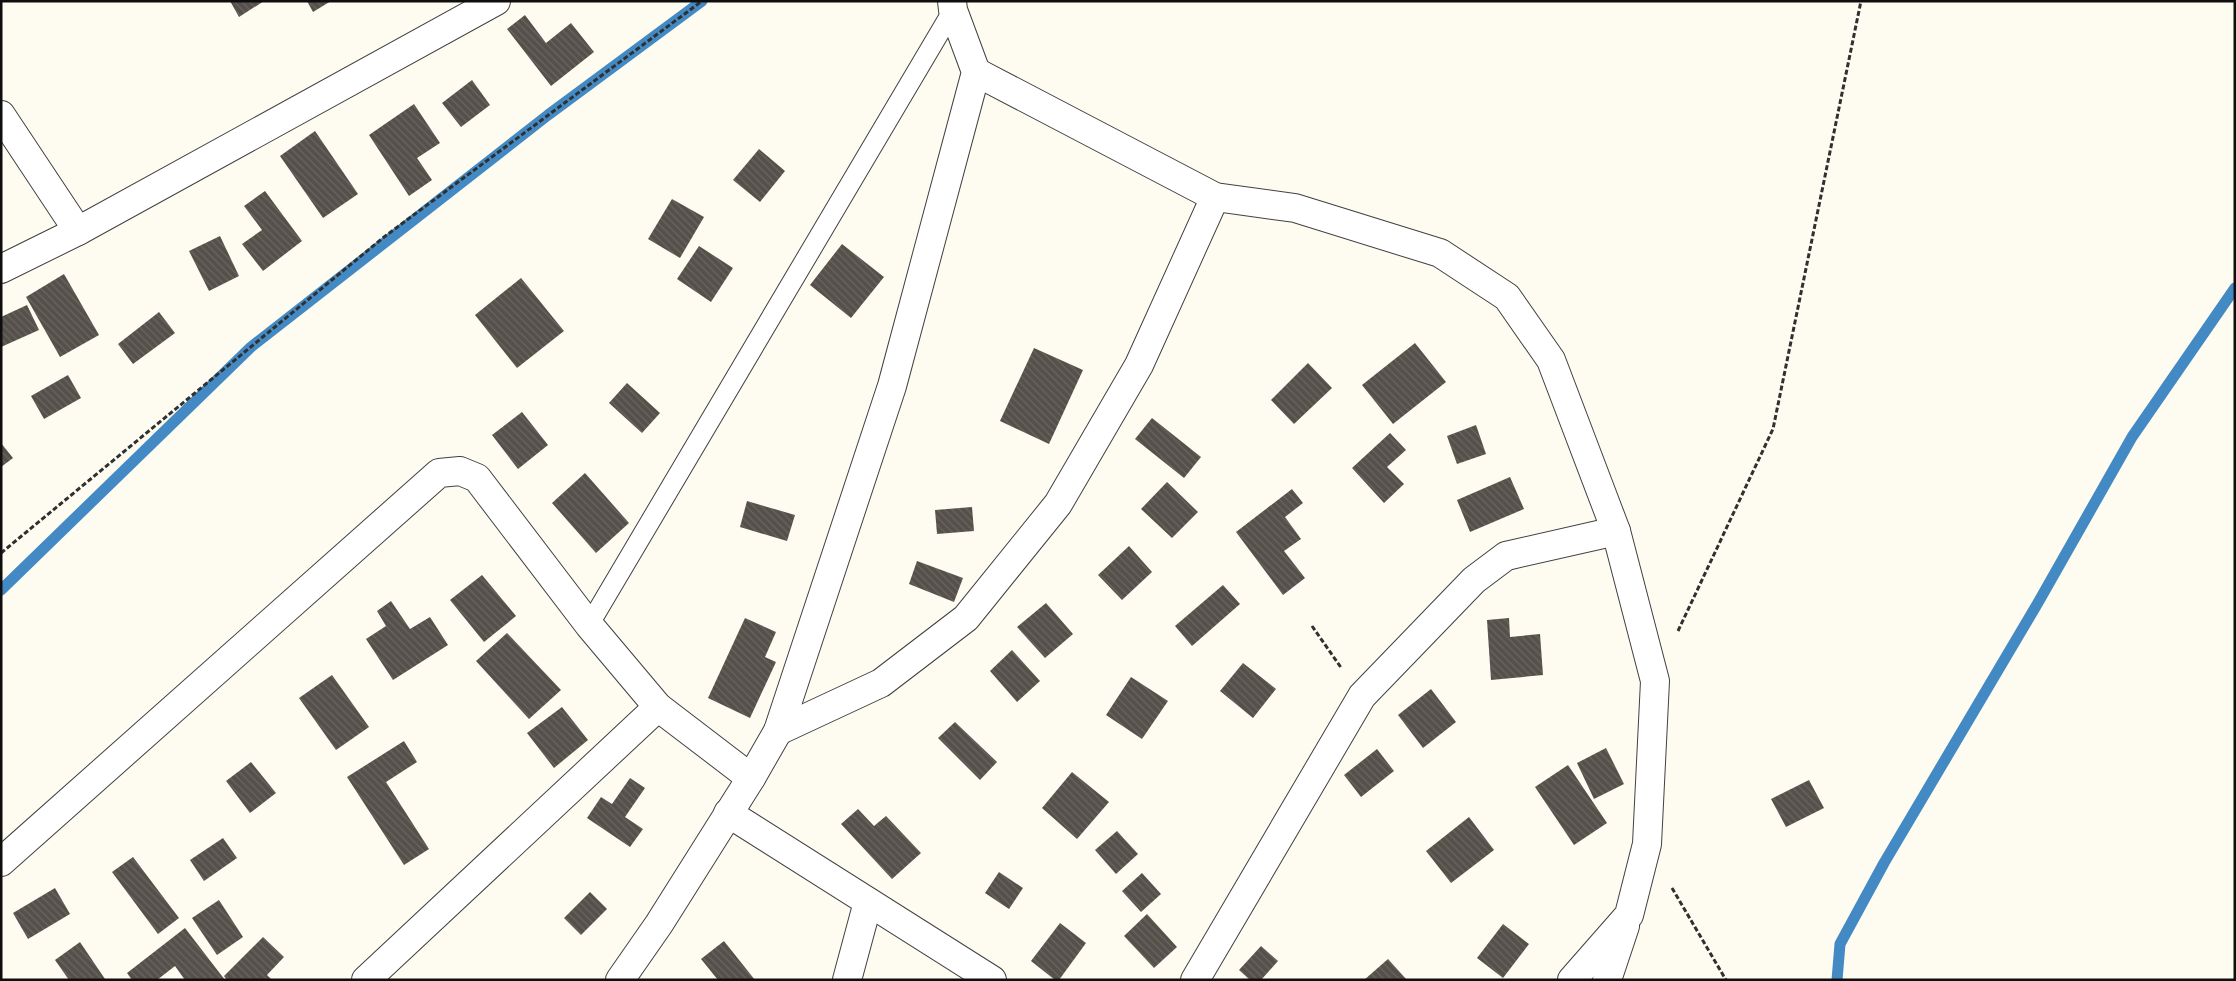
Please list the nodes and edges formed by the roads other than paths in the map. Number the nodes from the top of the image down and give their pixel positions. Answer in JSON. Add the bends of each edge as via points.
{"nodes":[{"id":1,"x":496,"y":1,"type":"edge"},
{"id":2,"x":953,"y":6,"type":"edge"},
{"id":3,"x":976,"y":72,"type":"junction"},
{"id":4,"x":1,"y":115,"type":"edge"},
{"id":5,"x":1215,"y":197,"type":"junction"},
{"id":6,"x":78,"y":231,"type":"junction"},
{"id":7,"x":1,"y":269,"type":"edge"},
{"id":8,"x":1616,"y":531,"type":"junction"},
{"id":9,"x":589,"y":624,"type":"junction"},
{"id":10,"x":658,"y":707,"type":"junction"},
{"id":11,"x":778,"y":731,"type":"junction"},
{"id":12,"x":752,"y":778,"type":"junction"},
{"id":13,"x":728,"y":813,"type":"junction"},
{"id":14,"x":1,"y":862,"type":"edge"},
{"id":15,"x":868,"y":902,"type":"junction"},
{"id":16,"x":1628,"y":915,"type":"junction"},
{"id":17,"x":366,"y":980,"type":"edge"},
{"id":18,"x":620,"y":980,"type":"edge"},
{"id":19,"x":847,"y":980,"type":"edge"},
{"id":20,"x":992,"y":980,"type":"edge"},
{"id":21,"x":1195,"y":980,"type":"edge"},
{"id":22,"x":1572,"y":980,"type":"edge"},
{"id":23,"x":1608,"y":980,"type":"edge"}],
"edges":[{"from":1,"to":6,"type":"street"},
{"from":2,"to":3,"type":"street"},
{"from":2,"to":9,"type":"lane"},
{"from":3,"to":5,"type":"street"},
{"from":3,"to":11,"type":"street","via":[[892,386]]},
{"from":4,"to":6,"type":"street"},
{"from":5,"to":8,"type":"street","via":[[1295,208],[1440,252],[1507,297],[1551,360]]},
{"from":5,"to":11,"type":"street","via":[[1139,365],[1058,504],[966,618],[882,683]]},
{"from":6,"to":7,"type":"street"},
{"from":8,"to":16,"type":"street","via":[[1655,681],[1647,844]]},
{"from":8,"to":21,"type":"street","via":[[1506,556],[1474,580],[1362,696]]},
{"from":9,"to":10,"type":"street"},
{"from":9,"to":14,"type":"street","via":[[477,478],[460,471],[439,473]]},
{"from":10,"to":12,"type":"street"},
{"from":10,"to":17,"type":"street"},
{"from":11,"to":12,"type":"street"},
{"from":12,"to":13,"type":"street"},
{"from":13,"to":15,"type":"street"},
{"from":13,"to":18,"type":"street"},
{"from":15,"to":19,"type":"street"},
{"from":15,"to":20,"type":"street"},
{"from":16,"to":22,"type":"street"},
{"from":16,"to":23,"type":"street"}]}
